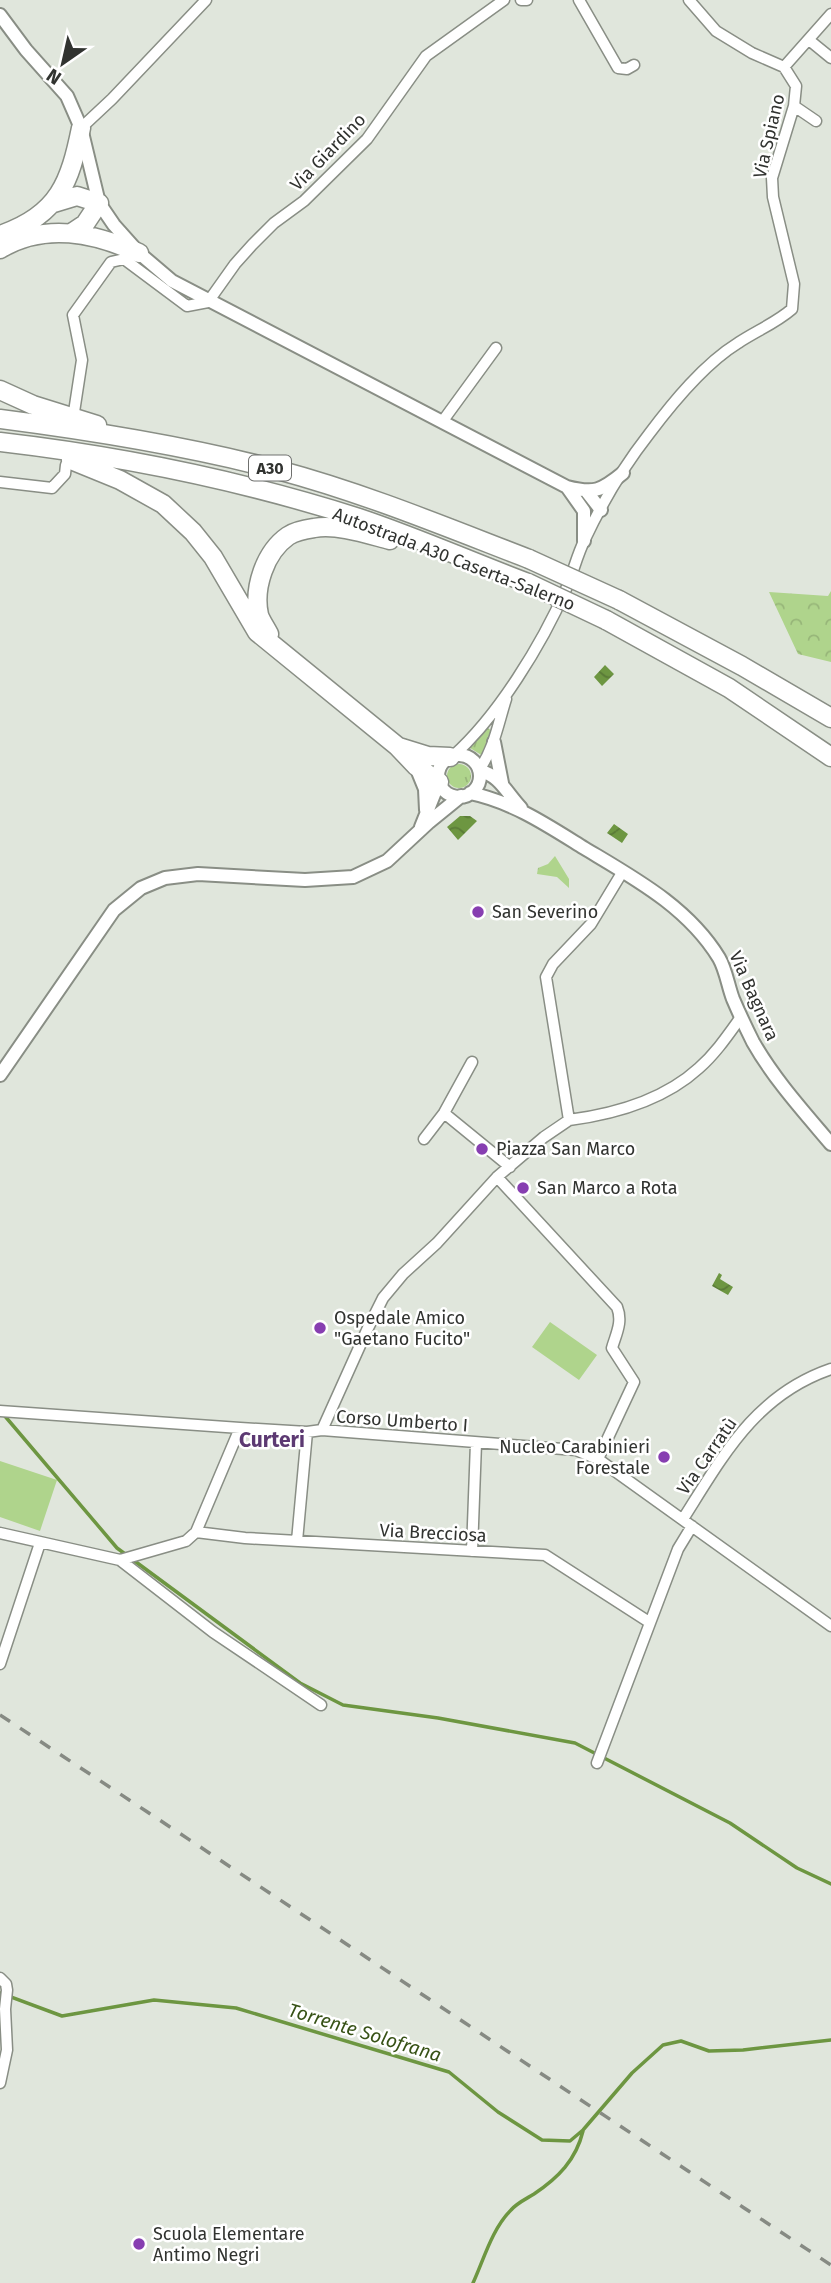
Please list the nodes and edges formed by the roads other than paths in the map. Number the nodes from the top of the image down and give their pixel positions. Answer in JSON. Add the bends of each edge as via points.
{"nodes":[{"id":1,"x":206,"y":0,"type":"edge"},
{"id":2,"x":505,"y":0,"type":"edge"},
{"id":3,"x":521,"y":0,"type":"edge"},
{"id":4,"x":527,"y":0,"type":"edge"},
{"id":5,"x":579,"y":0,"type":"edge"},
{"id":6,"x":689,"y":0,"type":"edge"},
{"id":7,"x":831,"y":14,"type":"edge"},
{"id":8,"x":0,"y":15,"type":"edge"},
{"id":9,"x":808,"y":40,"type":"junction"},
{"id":10,"x":831,"y":58,"type":"edge"},
{"id":11,"x":634,"y":65,"type":"dead end"},
{"id":12,"x":784,"y":68,"type":"junction"},
{"id":13,"x":794,"y":106,"type":"junction"},
{"id":14,"x":816,"y":121,"type":"dead end"},
{"id":15,"x":80,"y":128,"type":"junction"},
{"id":16,"x":54,"y":203,"type":"junction"},
{"id":17,"x":99,"y":203,"type":"junction"},
{"id":18,"x":73,"y":232,"type":"junction"},
{"id":19,"x":0,"y":235,"type":"edge"},
{"id":20,"x":0,"y":248,"type":"edge"},
{"id":21,"x":139,"y":253,"type":"junction"},
{"id":22,"x":208,"y":302,"type":"junction"},
{"id":23,"x":496,"y":348,"type":"dead end"},
{"id":24,"x":0,"y":390,"type":"edge"},
{"id":25,"x":74,"y":412,"type":"dead end"},
{"id":26,"x":0,"y":419,"type":"edge"},
{"id":27,"x":442,"y":422,"type":"junction"},
{"id":28,"x":0,"y":442,"type":"edge"},
{"id":29,"x":158,"y":443,"type":"junction"},
{"id":30,"x":38,"y":446,"type":"junction"},
{"id":31,"x":66,"y":465,"type":"dead end"},
{"id":32,"x":623,"y":473,"type":"junction"},
{"id":33,"x":0,"y":482,"type":"edge"},
{"id":34,"x":567,"y":486,"type":"junction"},
{"id":35,"x":587,"y":492,"type":"junction"},
{"id":36,"x":601,"y":510,"type":"junction"},
{"id":37,"x":584,"y":511,"type":"junction"},
{"id":38,"x":584,"y":541,"type":"junction"},
{"id":39,"x":448,"y":552,"type":"junction"},
{"id":40,"x":279,"y":652,"type":"junction"},
{"id":41,"x":509,"y":689,"type":"junction"},
{"id":42,"x":831,"y":718,"type":"edge"},
{"id":43,"x":494,"y":741,"type":"junction"},
{"id":44,"x":397,"y":746,"type":"junction"},
{"id":45,"x":452,"y":757,"type":"junction"},
{"id":46,"x":831,"y":757,"type":"edge"},
{"id":47,"x":416,"y":766,"type":"junction"},
{"id":48,"x":479,"y":770,"type":"junction"},
{"id":49,"x":439,"y":782,"type":"junction"},
{"id":50,"x":502,"y":783,"type":"junction"},
{"id":51,"x":465,"y":795,"type":"junction"},
{"id":52,"x":524,"y":810,"type":"junction"},
{"id":53,"x":427,"y":814,"type":"junction"},
{"id":54,"x":418,"y":833,"type":"junction"},
{"id":55,"x":623,"y":872,"type":"junction"},
{"id":56,"x":741,"y":1017,"type":"junction"},
{"id":57,"x":472,"y":1062,"type":"dead end"},
{"id":58,"x":0,"y":1075,"type":"edge"},
{"id":59,"x":444,"y":1113,"type":"junction"},
{"id":60,"x":569,"y":1120,"type":"junction"},
{"id":61,"x":424,"y":1139,"type":"dead end"},
{"id":62,"x":831,"y":1144,"type":"edge"},
{"id":63,"x":510,"y":1167,"type":"junction"},
{"id":64,"x":497,"y":1177,"type":"junction"},
{"id":65,"x":831,"y":1369,"type":"edge"},
{"id":66,"x":0,"y":1411,"type":"edge"},
{"id":67,"x":240,"y":1428,"type":"junction"},
{"id":68,"x":322,"y":1430,"type":"junction"},
{"id":69,"x":307,"y":1432,"type":"junction"},
{"id":70,"x":476,"y":1443,"type":"junction"},
{"id":71,"x":598,"y":1459,"type":"junction"},
{"id":72,"x":683,"y":1519,"type":"junction"},
{"id":73,"x":692,"y":1526,"type":"junction"},
{"id":74,"x":196,"y":1532,"type":"junction"},
{"id":75,"x":0,"y":1533,"type":"edge"},
{"id":76,"x":297,"y":1541,"type":"junction"},
{"id":77,"x":40,"y":1543,"type":"junction"},
{"id":78,"x":472,"y":1551,"type":"junction"},
{"id":79,"x":123,"y":1560,"type":"junction"},
{"id":80,"x":649,"y":1622,"type":"junction"},
{"id":81,"x":831,"y":1626,"type":"edge"},
{"id":82,"x":0,"y":1664,"type":"edge"},
{"id":83,"x":321,"y":1705,"type":"dead end"},
{"id":84,"x":597,"y":1763,"type":"dead end"},
{"id":85,"x":0,"y":1978,"type":"edge"},
{"id":86,"x":0,"y":2083,"type":"edge"}],
"edges":[{"from":1,"to":15,"type":"street"},
{"from":2,"to":22,"type":"street","name":"Via Giardino","via":[[426,56],[367,139],[252,245]]},
{"from":3,"to":4,"type":"street"},
{"from":5,"to":11,"type":"street","via":[[618,68]]},
{"from":6,"to":12,"type":"street","via":[[716,31]]},
{"from":7,"to":9,"type":"street"},
{"from":8,"to":15,"type":"main road","via":[[66,96]]},
{"from":9,"to":10,"type":"street"},
{"from":9,"to":12,"type":"street"},
{"from":12,"to":13,"type":"street","name":"Via Spiano","via":[[796,86]]},
{"from":13,"to":14,"type":"street"},
{"from":13,"to":32,"type":"street","name":"Via Spiano","via":[[772,178],[793,284],[792,309],[707,365],[649,433]]},
{"from":15,"to":16,"type":"highway","via":[[74,164]]},
{"from":15,"to":17,"type":"main road"},
{"from":16,"to":17,"type":"highway","via":[[77,196]]},
{"from":16,"to":19,"type":"highway","via":[[29,223]]},
{"from":17,"to":18,"type":"highway","via":[[85,224]]},
{"from":17,"to":21,"type":"main road"},
{"from":18,"to":20,"type":"highway","via":[[50,232]]},
{"from":18,"to":21,"type":"highway"},
{"from":21,"to":22,"type":"main road","via":[[172,281]]},
{"from":22,"to":25,"type":"street","via":[[187,306],[124,259],[111,262],[73,315],[82,360]]},
{"from":22,"to":27,"type":"main road"},
{"from":23,"to":27,"type":"street"},
{"from":24,"to":29,"type":"highway","via":[[33,405]]},
{"from":26,"to":29,"type":"highway","name":"Autostrada A30 Caserta-Salerno","number":"A30"},
{"from":27,"to":34,"type":"main road"},
{"from":28,"to":30,"type":"highway","name":"Autostrada A30 Caserta-Salerno","number":"A30"},
{"from":29,"to":42,"type":"highway","name":"Autostrada A30 Caserta-Salerno","number":"A30","bridge":true,"via":[[290,474],[397,507],[529,559],[619,600]]},
{"from":30,"to":39,"type":"highway","name":"Autostrada A30 Caserta-Salerno","number":"A30","via":[[209,477],[359,518]]},
{"from":30,"to":40,"type":"highway","via":[[120,480],[163,504],[213,556],[257,632]]},
{"from":31,"to":33,"type":"street","via":[[65,474],[52,488]]},
{"from":32,"to":35,"type":"main road","via":[[604,488]]},
{"from":32,"to":36,"type":"street"},
{"from":34,"to":35,"type":"main road"},
{"from":34,"to":37,"type":"main road"},
{"from":35,"to":36,"type":"main road"},
{"from":36,"to":37,"type":"main road"},
{"from":36,"to":38,"type":"street"},
{"from":37,"to":38,"type":"main road"},
{"from":38,"to":41,"type":"street","via":[[556,610]]},
{"from":39,"to":40,"type":"highway","via":[[342,529],[316,527],[289,536],[270,557],[258,594],[260,616]]},
{"from":39,"to":46,"type":"highway","name":"Autostrada A30 Caserta-Salerno","number":"A30","bridge":true,"via":[[606,620],[729,688]]},
{"from":40,"to":44,"type":"highway"},
{"from":41,"to":43,"type":"street"},
{"from":41,"to":45,"type":"street","via":[[487,723]]},
{"from":43,"to":48,"type":"street"},
{"from":43,"to":50,"type":"main road"},
{"from":44,"to":45,"type":"highway"},
{"from":44,"to":47,"type":"highway"},
{"from":45,"to":48,"type":"main road","via":[[466,757]]},
{"from":45,"to":49,"type":"main road","via":[[439,770]]},
{"from":47,"to":49,"type":"highway"},
{"from":47,"to":53,"type":"main road","via":[[425,789]]},
{"from":48,"to":50,"type":"main road","name":"Via Bagnara"},
{"from":48,"to":51,"type":"main road","via":[[477,785]]},
{"from":49,"to":51,"type":"main road","via":[[447,793]]},
{"from":49,"to":53,"type":"main road"},
{"from":50,"to":52,"type":"main road","name":"Via Bagnara"},
{"from":51,"to":52,"type":"main road","name":"Via Bagnara","via":[[492,798]]},
{"from":51,"to":54,"type":"main road"},
{"from":52,"to":55,"type":"main road","name":"Via Bagnara"},
{"from":53,"to":54,"type":"main road"},
{"from":54,"to":58,"type":"main road","via":[[387,861],[353,877],[305,880],[198,874],[165,878],[141,888],[114,910]]},
{"from":55,"to":56,"type":"main road","name":"Via Bagnara","via":[[674,907],[706,940],[721,961]]},
{"from":55,"to":60,"type":"street","via":[[591,924],[546,977]]},
{"from":56,"to":60,"type":"street","via":[[710,1057],[672,1090],[616,1111]]},
{"from":56,"to":62,"type":"main road","name":"Via Bagnara","via":[[776,1078]]},
{"from":57,"to":59,"type":"street"},
{"from":59,"to":61,"type":"street"},
{"from":59,"to":63,"type":"street"},
{"from":60,"to":63,"type":"street"},
{"from":63,"to":64,"type":"street"},
{"from":64,"to":68,"type":"street","via":[[383,1298]]},
{"from":64,"to":71,"type":"street","via":[[617,1307],[621,1319],[612,1348],[634,1382]]},
{"from":65,"to":72,"type":"street","name":"Via Carratù","via":[[791,1387],[755,1416],[731,1443]]},
{"from":66,"to":67,"type":"street","name":"Corso Umberto I"},
{"from":67,"to":69,"type":"street","name":"Corso Umberto I"},
{"from":67,"to":74,"type":"street"},
{"from":68,"to":69,"type":"street","name":"Corso Umberto I"},
{"from":68,"to":70,"type":"street","name":"Corso Umberto I"},
{"from":69,"to":76,"type":"street"},
{"from":70,"to":71,"type":"street","name":"Corso Umberto I","via":[[576,1450]]},
{"from":70,"to":78,"type":"street"},
{"from":71,"to":72,"type":"street","name":"Corso Umberto I"},
{"from":72,"to":73,"type":"street","name":"Corso Umberto I"},
{"from":73,"to":80,"type":"street"},
{"from":73,"to":81,"type":"street","name":"Corso Umberto I"},
{"from":74,"to":76,"type":"street","name":"Via Brecciosa"},
{"from":74,"to":79,"type":"street","via":[[186,1541]]},
{"from":75,"to":77,"type":"street"},
{"from":76,"to":78,"type":"street","name":"Via Brecciosa"},
{"from":77,"to":79,"type":"street"},
{"from":77,"to":82,"type":"street"},
{"from":78,"to":80,"type":"street","name":"Via Brecciosa","via":[[545,1555]]},
{"from":79,"to":83,"type":"street","via":[[214,1632]]},
{"from":80,"to":84,"type":"street"},
{"from":85,"to":86,"type":"street","via":[[7,1990],[7,2050]]}]}
